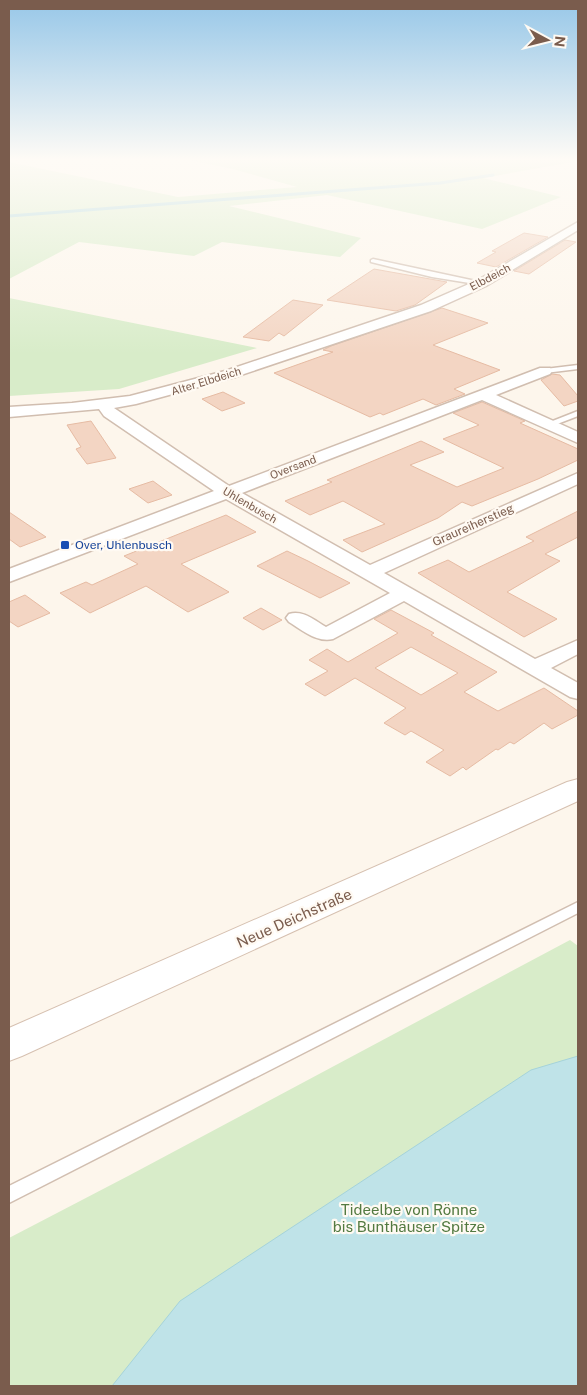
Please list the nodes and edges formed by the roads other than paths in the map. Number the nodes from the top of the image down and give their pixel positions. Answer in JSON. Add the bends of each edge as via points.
{"nodes":[{"id":1,"x":578,"y":225,"type":"edge"},
{"id":2,"x":373,"y":261,"type":"dead end"},
{"id":3,"x":482,"y":283,"type":"junction"},
{"id":4,"x":397,"y":318,"type":"joint"},
{"id":5,"x":578,"y":367,"type":"edge"},
{"id":6,"x":545,"y":371,"type":"joint"},
{"id":7,"x":481,"y":394,"type":"junction"},
{"id":8,"x":103,"y":405,"type":"junction"},
{"id":9,"x":9,"y":412,"type":"edge"},
{"id":10,"x":578,"y":413,"type":"edge"},
{"id":11,"x":549,"y":424,"type":"junction"},
{"id":12,"x":578,"y":438,"type":"edge"},
{"id":13,"x":578,"y":478,"type":"edge"},
{"id":14,"x":227,"y":492,"type":"junction"},
{"id":15,"x":12,"y":571,"type":"edge"},
{"id":16,"x":369,"y":573,"type":"junction"},
{"id":17,"x":405,"y":593,"type":"junction"},
{"id":18,"x":296,"y":618,"type":"dead end"},
{"id":19,"x":578,"y":646,"type":"edge"},
{"id":20,"x":535,"y":667,"type":"junction"},
{"id":21,"x":578,"y":692,"type":"edge"},
{"id":22,"x":578,"y":789,"type":"edge"},
{"id":23,"x":578,"y":907,"type":"edge"},
{"id":24,"x":9,"y":1045,"type":"edge"},
{"id":25,"x":9,"y":1195,"type":"edge"}],
"edges":[{"from":1,"to":3,"type":"street","name":"Elbdeich"},
{"from":2,"to":3,"type":"lane"},
{"from":3,"to":4,"type":"street","name":"Elbdeich"},
{"from":4,"to":8,"type":"street","name":"Alter Elbdeich","via":[[200,383],[156,396]]},
{"from":5,"to":6,"type":"lane","name":"Oversand"},
{"from":6,"to":7,"type":"street","name":"Oversand"},
{"from":7,"to":11,"type":"street"},
{"from":7,"to":14,"type":"street","name":"Oversand"},
{"from":8,"to":9,"type":"street","name":"Alter Elbdeich"},
{"from":8,"to":14,"type":"street","name":"Uhlenbusch","via":[[110,413]]},
{"from":10,"to":11,"type":"lane"},
{"from":11,"to":12,"type":"street"},
{"from":13,"to":16,"type":"street","name":"Graureiherstieg"},
{"from":14,"to":15,"type":"street","name":"Oversand"},
{"from":14,"to":16,"type":"street","name":"Uhlenbusch"},
{"from":16,"to":17,"type":"street","name":"Uhlenbusch"},
{"from":17,"to":18,"type":"street","via":[[326,635]]},
{"from":17,"to":20,"type":"street","name":"Uhlenbusch"},
{"from":19,"to":20,"type":"street"},
{"from":20,"to":21,"type":"street","name":"Uhlenbusch"},
{"from":22,"to":24,"type":"street","name":"Neue Deichstraße"},
{"from":23,"to":25,"type":"lane"}]}
